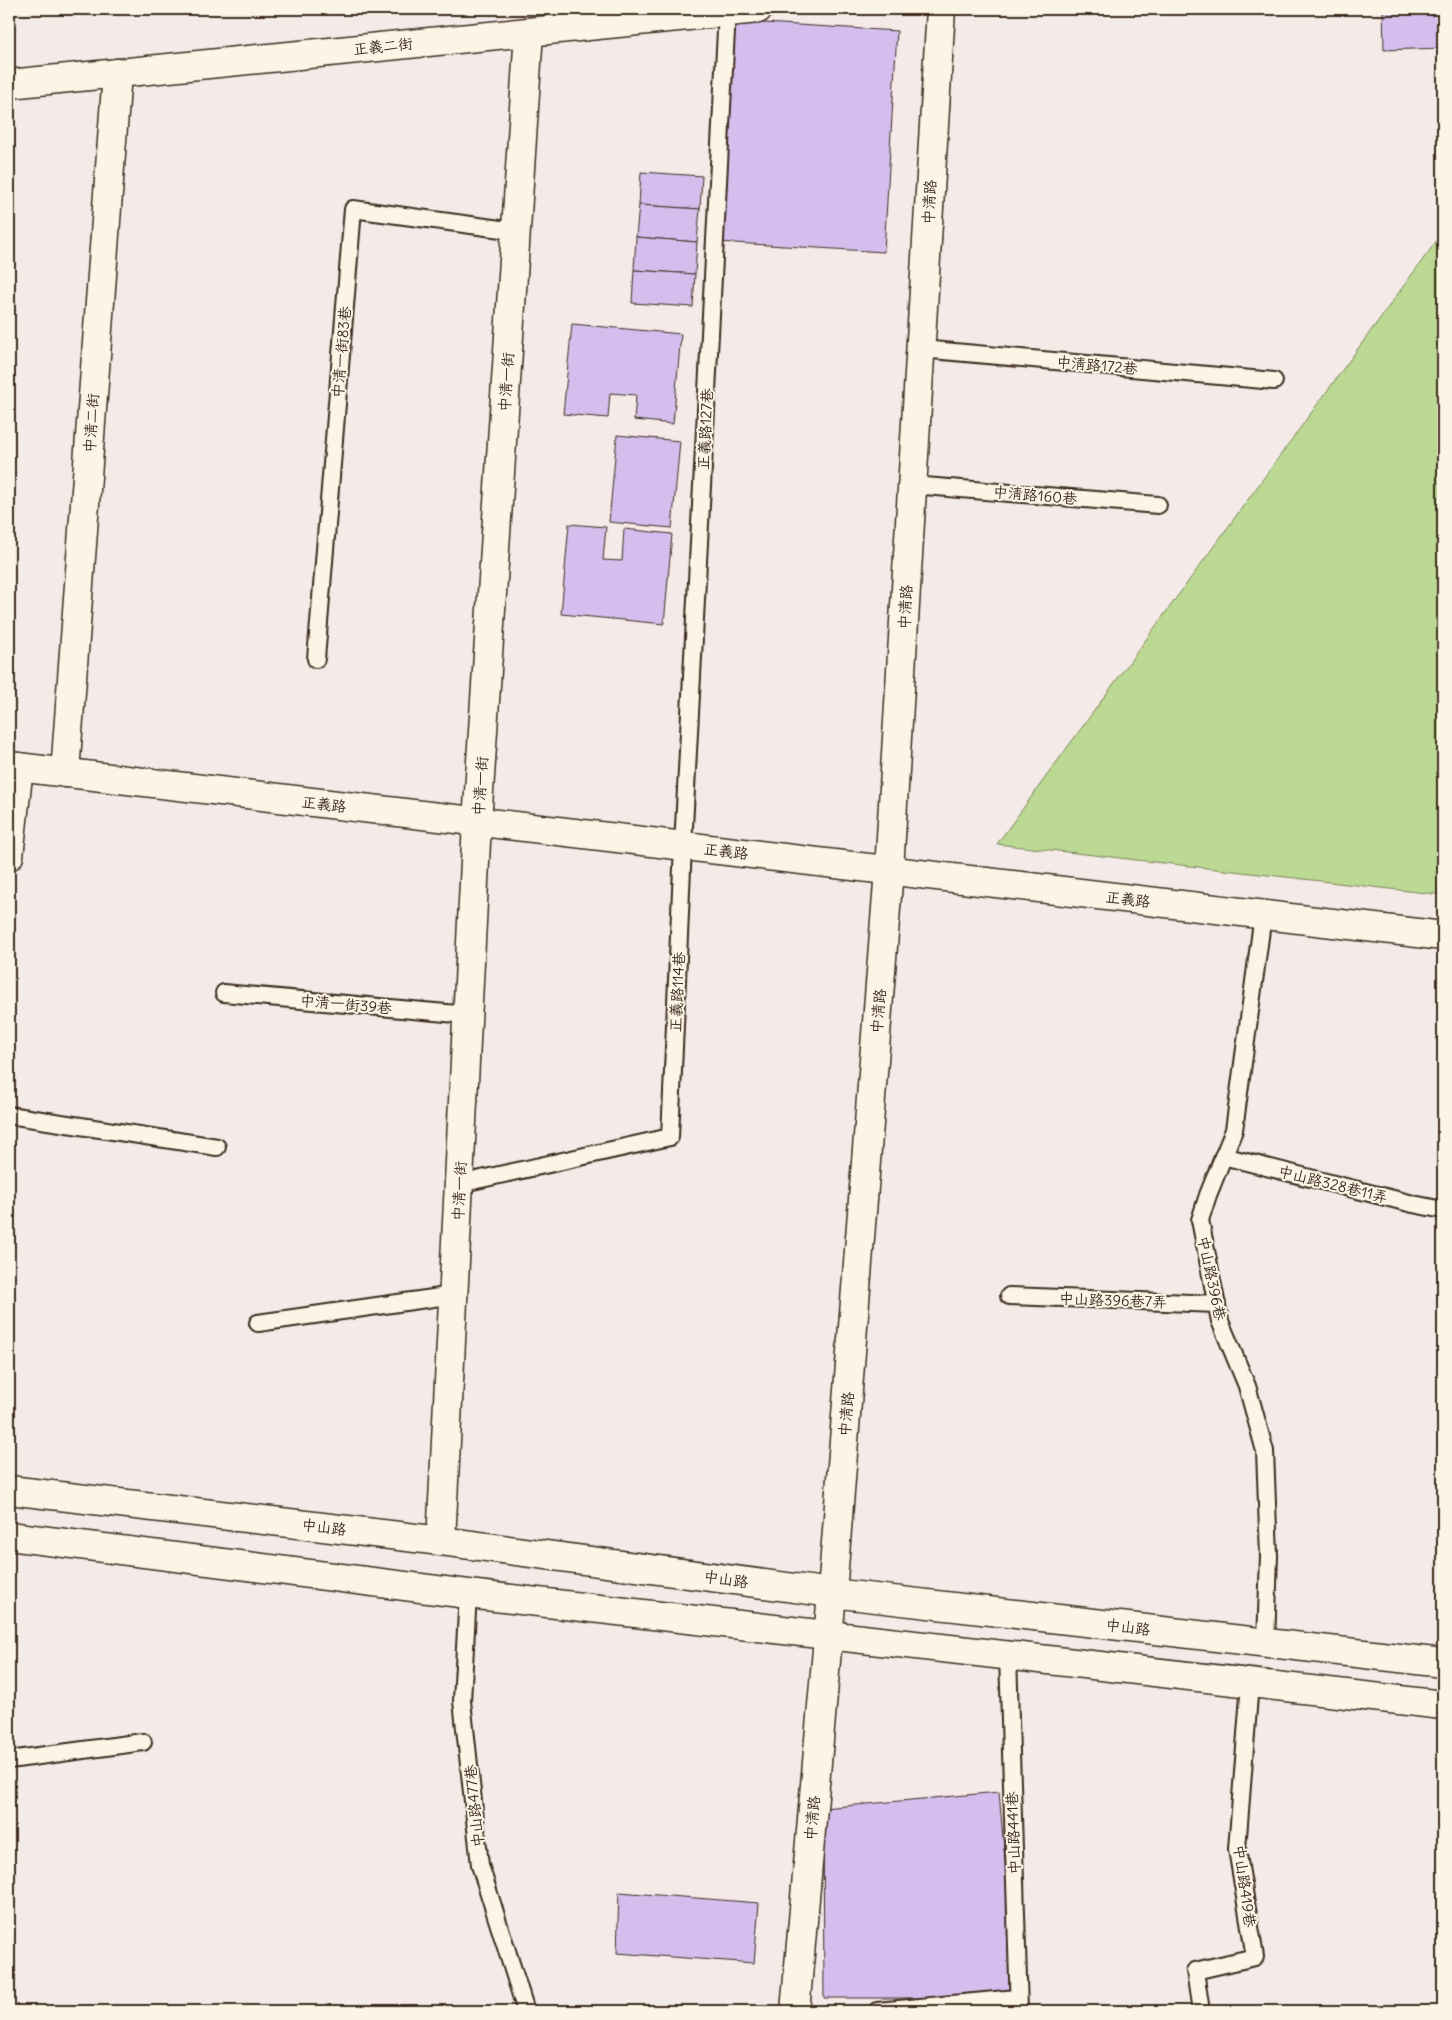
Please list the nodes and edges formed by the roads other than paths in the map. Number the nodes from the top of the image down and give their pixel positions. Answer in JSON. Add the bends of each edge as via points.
{"nodes":[{"id":1,"x":758,"y":9,"type":"edge"},
{"id":2,"x":940,"y":9,"type":"edge"},
{"id":3,"x":727,"y":12,"type":"junction"},
{"id":4,"x":529,"y":32,"type":"junction"},
{"id":5,"x":117,"y":73,"type":"junction"},
{"id":6,"x":9,"y":84,"type":"edge"},
{"id":7,"x":516,"y":231,"type":"junction"},
{"id":8,"x":920,"y":349,"type":"junction"},
{"id":9,"x":1274,"y":381,"type":"dead end"},
{"id":10,"x":912,"y":486,"type":"junction"},
{"id":11,"x":1158,"y":505,"type":"dead end"},
{"id":12,"x":316,"y":660,"type":"dead end"},
{"id":13,"x":14,"y":766,"type":"edge"},
{"id":14,"x":65,"y":773,"type":"junction"},
{"id":15,"x":478,"y":822,"type":"junction"},
{"id":16,"x":683,"y":846,"type":"junction"},
{"id":17,"x":9,"y":856,"type":"edge"},
{"id":18,"x":890,"y":870,"type":"junction"},
{"id":19,"x":1263,"y":915,"type":"junction"},
{"id":20,"x":1443,"y":936,"type":"edge"},
{"id":21,"x":224,"y":993,"type":"dead end"},
{"id":22,"x":468,"y":1015,"type":"junction"},
{"id":23,"x":9,"y":1115,"type":"edge"},
{"id":24,"x":217,"y":1147,"type":"dead end"},
{"id":25,"x":1223,"y":1156,"type":"junction"},
{"id":26,"x":460,"y":1184,"type":"junction"},
{"id":27,"x":1443,"y":1210,"type":"edge"},
{"id":28,"x":454,"y":1296,"type":"junction"},
{"id":29,"x":1009,"y":1296,"type":"dead end"},
{"id":30,"x":1217,"y":1304,"type":"junction"},
{"id":31,"x":258,"y":1323,"type":"dead end"},
{"id":32,"x":9,"y":1490,"type":"edge"},
{"id":33,"x":9,"y":1536,"type":"edge"},
{"id":34,"x":441,"y":1541,"type":"junction"},
{"id":35,"x":832,"y":1593,"type":"junction"},
{"id":36,"x":468,"y":1594,"type":"junction"},
{"id":37,"x":828,"y":1634,"type":"junction"},
{"id":38,"x":1266,"y":1644,"type":"junction"},
{"id":39,"x":1008,"y":1655,"type":"junction"},
{"id":40,"x":1443,"y":1663,"type":"edge"},
{"id":41,"x":1250,"y":1684,"type":"junction"},
{"id":42,"x":1443,"y":1705,"type":"edge"},
{"id":43,"x":143,"y":1742,"type":"dead end"},
{"id":44,"x":9,"y":1760,"type":"edge"},
{"id":45,"x":1018,"y":2005,"type":"edge"},
{"id":46,"x":526,"y":2011,"type":"edge"},
{"id":47,"x":796,"y":2011,"type":"edge"},
{"id":48,"x":877,"y":2011,"type":"edge"},
{"id":49,"x":1201,"y":2011,"type":"edge"}],
"edges":[{"from":1,"to":3,"type":"street","name":"正義二街"},
{"from":2,"to":8,"type":"street","name":"中清路"},
{"from":3,"to":4,"type":"street","name":"正義二街"},
{"from":3,"to":16,"type":"lane","name":"正義路127巷"},
{"from":4,"to":5,"type":"street","name":"正義二街"},
{"from":4,"to":7,"type":"street","name":"中清一街"},
{"from":5,"to":6,"type":"street","name":"正義二街"},
{"from":5,"to":14,"type":"street","name":"中清二街"},
{"from":7,"to":12,"type":"lane","name":"中清一街83巷","via":[[353,209]]},
{"from":7,"to":15,"type":"street","name":"中清一街"},
{"from":8,"to":9,"type":"lane","name":"中清路172巷"},
{"from":8,"to":10,"type":"street","name":"中清路"},
{"from":10,"to":11,"type":"lane","name":"中清路160巷"},
{"from":10,"to":18,"type":"street","name":"中清路"},
{"from":13,"to":14,"type":"street","name":"正義路"},
{"from":13,"to":17,"type":"street"},
{"from":14,"to":15,"type":"street","name":"正義路"},
{"from":15,"to":16,"type":"street","name":"正義路"},
{"from":15,"to":22,"type":"street","name":"中清一街"},
{"from":16,"to":18,"type":"street","name":"正義路"},
{"from":16,"to":26,"type":"lane","name":"正義路114巷","via":[[670,1137]]},
{"from":18,"to":19,"type":"street","name":"正義路"},
{"from":18,"to":35,"type":"street","name":"中清路"},
{"from":19,"to":20,"type":"street","name":"正義路"},
{"from":19,"to":25,"type":"lane","name":"中山路396巷","via":[[1234,1130]]},
{"from":21,"to":22,"type":"lane","name":"中清一街39巷"},
{"from":22,"to":26,"type":"street","name":"中清一街"},
{"from":23,"to":24,"type":"lane"},
{"from":25,"to":27,"type":"lane","name":"中山路328巷11弄"},
{"from":25,"to":30,"type":"lane","name":"中山路396巷","via":[[1200,1220]]},
{"from":26,"to":28,"type":"street","name":"中清一街"},
{"from":28,"to":31,"type":"lane"},
{"from":28,"to":34,"type":"street","name":"中清一街"},
{"from":29,"to":30,"type":"lane","name":"中山路396巷7弄"},
{"from":30,"to":38,"type":"lane","name":"中山路396巷","via":[[1220,1321],[1246,1386],[1264,1451],[1269,1556]]},
{"from":32,"to":34,"type":"street","name":"中山路"},
{"from":33,"to":36,"type":"street"},
{"from":34,"to":35,"type":"street","name":"中山路"},
{"from":35,"to":37,"type":"street","name":"中清路"},
{"from":35,"to":38,"type":"street","name":"中山路"},
{"from":36,"to":37,"type":"street"},
{"from":36,"to":46,"type":"lane","name":"中山路477巷","via":[[462,1701],[480,1865]]},
{"from":37,"to":39,"type":"street"},
{"from":37,"to":47,"type":"street","name":"中清路"},
{"from":38,"to":40,"type":"street","name":"中山路"},
{"from":39,"to":41,"type":"street"},
{"from":39,"to":45,"type":"lane","name":"中山路441巷"},
{"from":41,"to":42,"type":"street"},
{"from":41,"to":49,"type":"lane","name":"中山路419巷","via":[[1237,1849],[1255,1957],[1195,1972]]},
{"from":43,"to":44,"type":"lane"},
{"from":45,"to":48,"type":"lane"}]}
